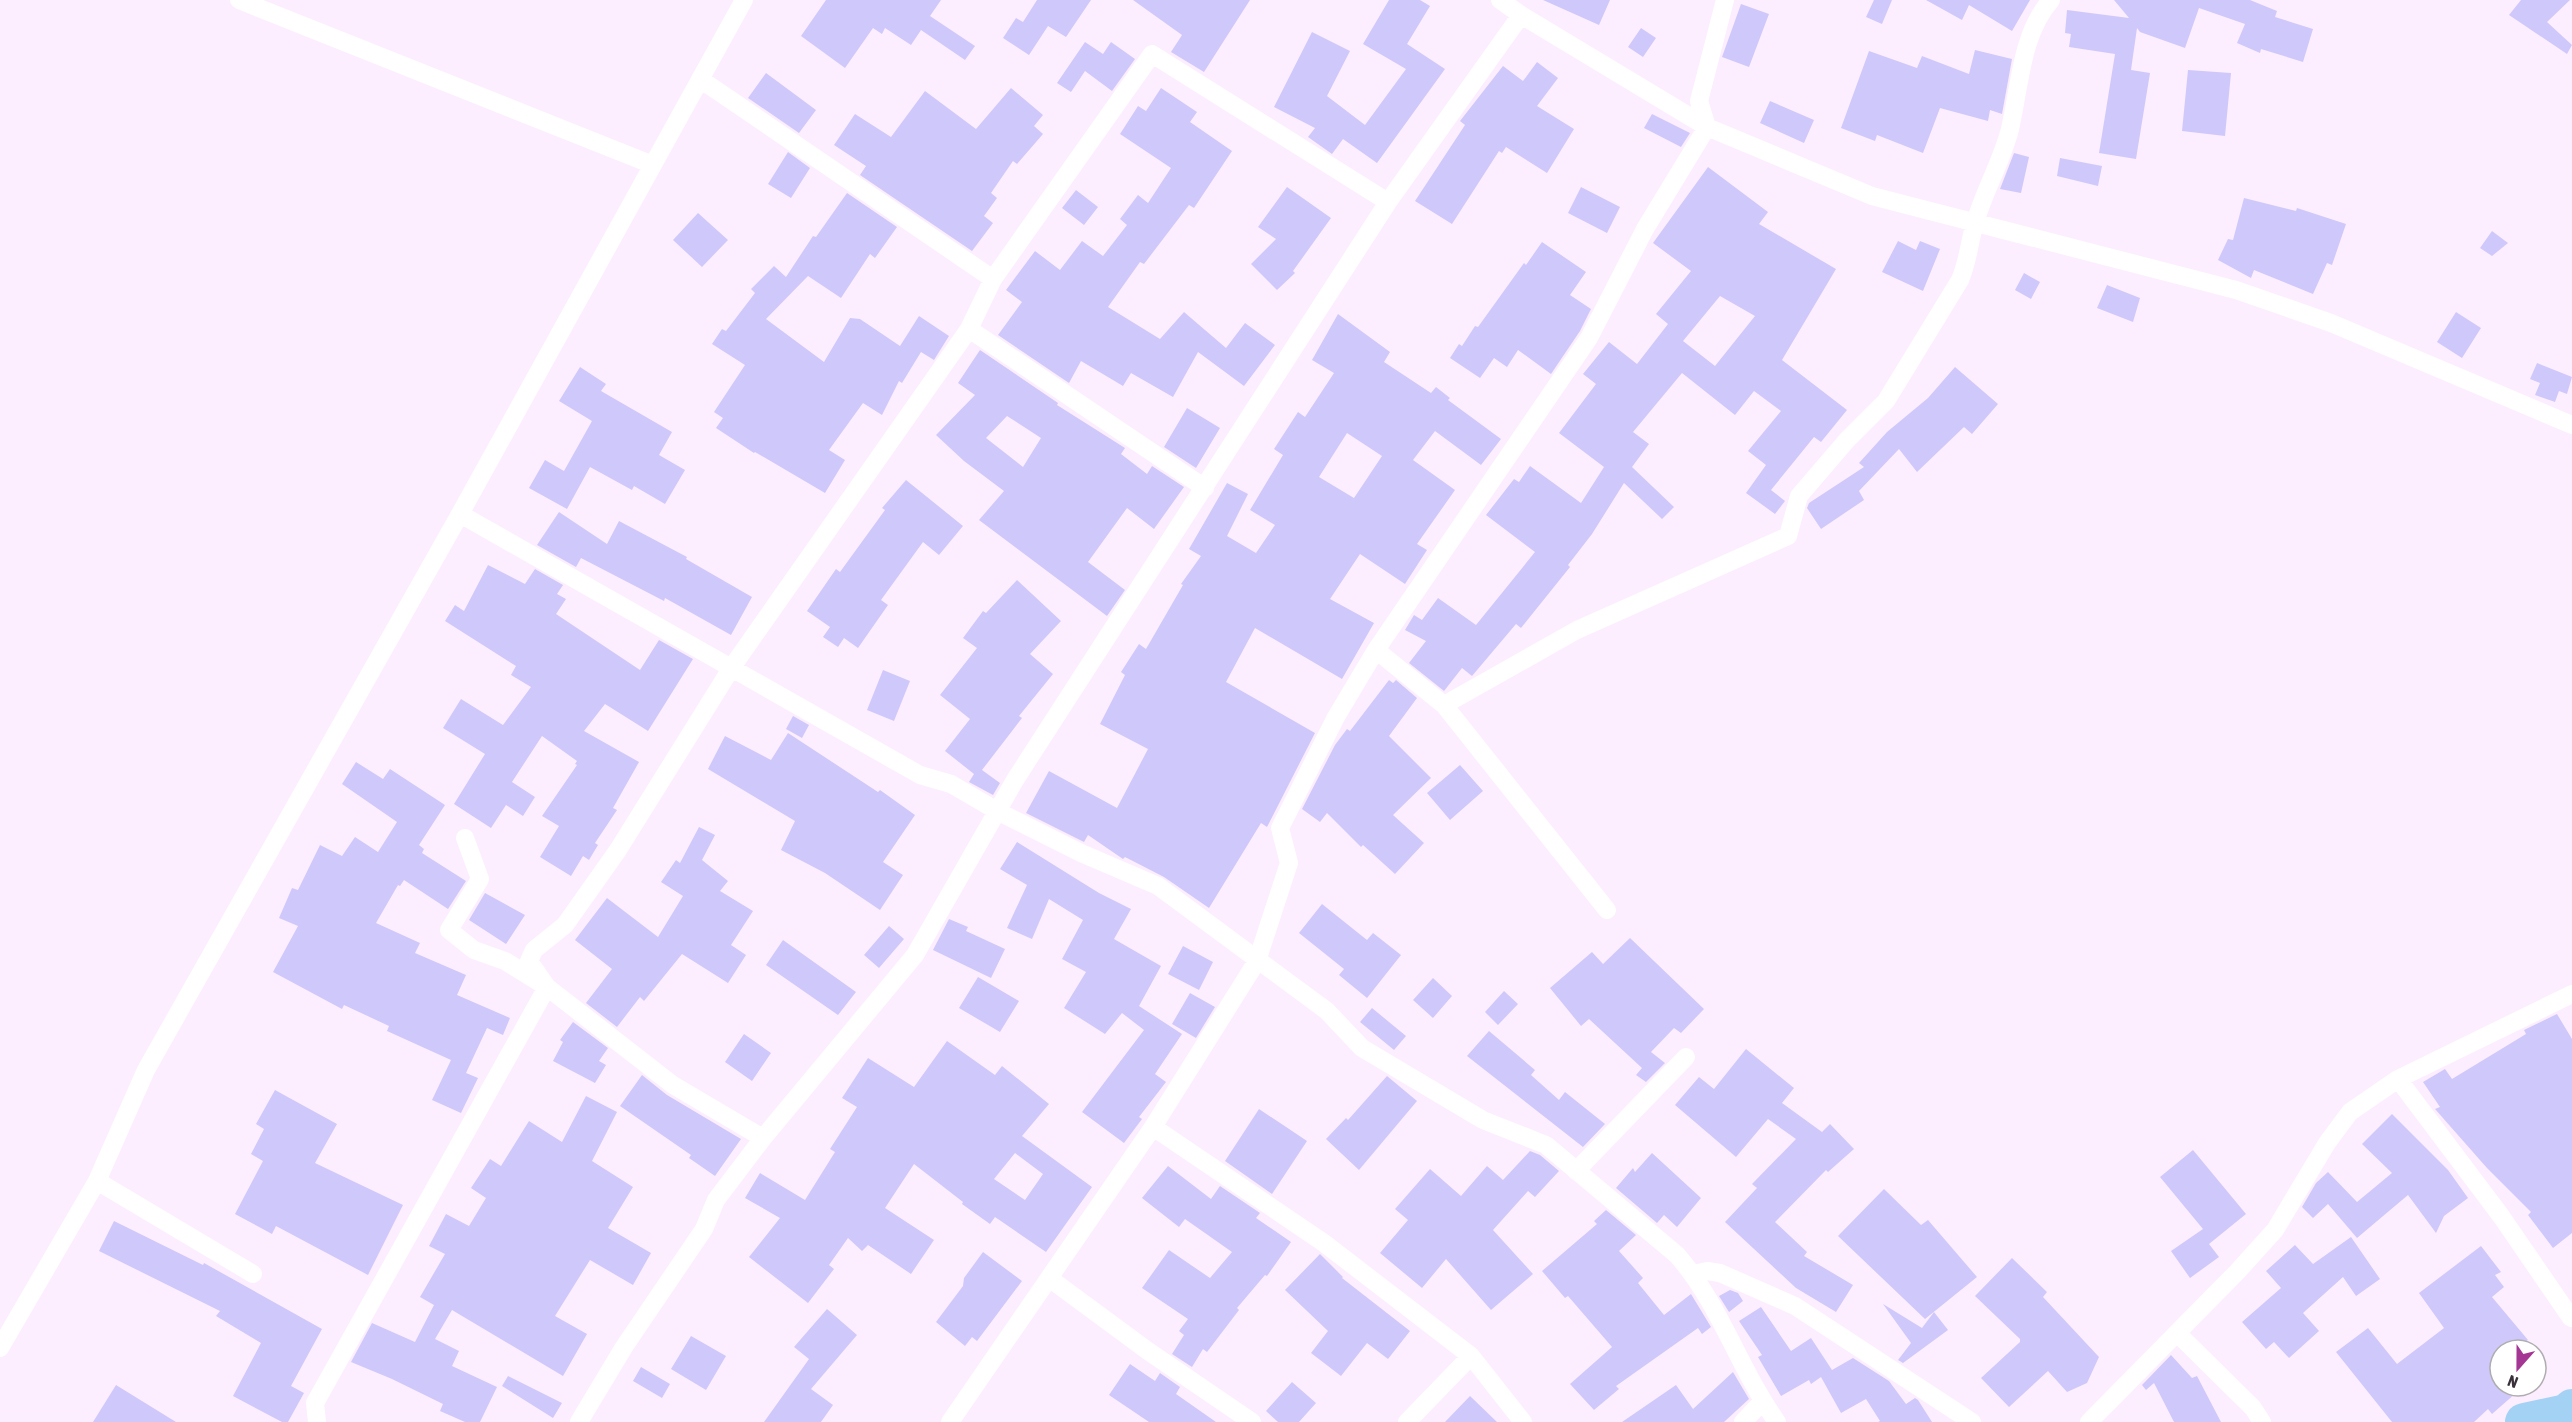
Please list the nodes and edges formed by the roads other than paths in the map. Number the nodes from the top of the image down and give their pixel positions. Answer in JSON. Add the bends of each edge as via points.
{"nodes":[{"id":1,"x":239,"y":0,"type":"edge"},
{"id":2,"x":744,"y":0,"type":"edge"},
{"id":3,"x":1500,"y":0,"type":"edge"},
{"id":4,"x":1725,"y":0,"type":"edge"},
{"id":5,"x":2051,"y":0,"type":"edge"},
{"id":6,"x":1521,"y":15,"type":"junction"},
{"id":7,"x":700,"y":79,"type":"junction"},
{"id":8,"x":1707,"y":127,"type":"junction"},
{"id":9,"x":653,"y":165,"type":"junction"},
{"id":10,"x":1388,"y":202,"type":"junction"},
{"id":11,"x":1975,"y":223,"type":"junction"},
{"id":12,"x":993,"y":279,"type":"junction"},
{"id":13,"x":969,"y":329,"type":"junction"},
{"id":14,"x":2572,"y":425,"type":"edge"},
{"id":15,"x":1205,"y":488,"type":"junction"},
{"id":16,"x":460,"y":514,"type":"junction"},
{"id":17,"x":1376,"y":650,"type":"junction"},
{"id":18,"x":732,"y":667,"type":"junction"},
{"id":19,"x":1444,"y":705,"type":"junction"},
{"id":20,"x":999,"y":812,"type":"junction"},
{"id":21,"x":465,"y":838,"type":"dead end"},
{"id":22,"x":1607,"y":910,"type":"dead end"},
{"id":23,"x":1257,"y":961,"type":"junction"},
{"id":24,"x":547,"y":987,"type":"junction"},
{"id":25,"x":2572,"y":994,"type":"edge"},
{"id":26,"x":1686,"y":1057,"type":"dead end"},
{"id":27,"x":2398,"y":1079,"type":"junction"},
{"id":28,"x":1153,"y":1126,"type":"junction"},
{"id":29,"x":763,"y":1138,"type":"junction"},
{"id":30,"x":1576,"y":1171,"type":"junction"},
{"id":31,"x":97,"y":1181,"type":"junction"},
{"id":32,"x":253,"y":1274,"type":"dead end"},
{"id":33,"x":1694,"y":1274,"type":"junction"},
{"id":34,"x":1049,"y":1278,"type":"junction"},
{"id":35,"x":2571,"y":1318,"type":"edge"},
{"id":36,"x":2177,"y":1333,"type":"junction"},
{"id":37,"x":0,"y":1348,"type":"edge"},
{"id":38,"x":1471,"y":1356,"type":"junction"},
{"id":39,"x":1762,"y":1402,"type":"junction"},
{"id":40,"x":317,"y":1422,"type":"edge"},
{"id":41,"x":579,"y":1422,"type":"edge"},
{"id":42,"x":950,"y":1422,"type":"edge"},
{"id":43,"x":1252,"y":1422,"type":"edge"},
{"id":44,"x":1407,"y":1422,"type":"edge"},
{"id":45,"x":1523,"y":1422,"type":"edge"},
{"id":46,"x":1743,"y":1422,"type":"edge"},
{"id":47,"x":1777,"y":1422,"type":"edge"},
{"id":48,"x":1972,"y":1422,"type":"edge"},
{"id":49,"x":2089,"y":1422,"type":"edge"},
{"id":50,"x":2262,"y":1422,"type":"edge"}],
"edges":[{"from":1,"to":9,"type":"street"},
{"from":2,"to":7,"type":"street"},
{"from":3,"to":6,"type":"street"},
{"from":4,"to":8,"type":"street","via":[[1699,101]]},
{"from":5,"to":11,"type":"street","via":[[2042,10],[2027,46],[2009,132]]},
{"from":6,"to":8,"type":"street"},
{"from":6,"to":10,"type":"street"},
{"from":7,"to":9,"type":"street"},
{"from":7,"to":12,"type":"street"},
{"from":8,"to":11,"type":"street","via":[[1872,196]]},
{"from":8,"to":17,"type":"street","via":[[1645,230],[1589,338]]},
{"from":9,"to":16,"type":"street"},
{"from":10,"to":12,"type":"street","via":[[1152,54]]},
{"from":10,"to":15,"type":"street"},
{"from":11,"to":14,"type":"street","via":[[2236,290],[2331,323]]},
{"from":11,"to":19,"type":"street","via":[[1960,280],[1886,401],[1799,496],[1788,536],[1577,630]]},
{"from":12,"to":13,"type":"street"},
{"from":13,"to":15,"type":"street"},
{"from":13,"to":18,"type":"street"},
{"from":15,"to":20,"type":"street","via":[[1015,780]]},
{"from":16,"to":18,"type":"street"},
{"from":16,"to":31,"type":"street","via":[[146,1070]]},
{"from":17,"to":19,"type":"street"},
{"from":17,"to":23,"type":"street","via":[[1336,717],[1280,828],[1288,863]]},
{"from":18,"to":20,"type":"street","via":[[920,776],[951,784]]},
{"from":18,"to":24,"type":"street","via":[[618,850],[565,925],[534,950],[529,961]]},
{"from":19,"to":22,"type":"street"},
{"from":20,"to":23,"type":"street","via":[[1158,886]]},
{"from":20,"to":29,"type":"street","via":[[915,955]]},
{"from":21,"to":24,"type":"street","via":[[480,879],[449,930],[474,950],[505,961]]},
{"from":23,"to":28,"type":"street"},
{"from":23,"to":30,"type":"street","via":[[1327,1011],[1362,1048],[1483,1120],[1546,1145]]},
{"from":24,"to":29,"type":"street","via":[[673,1085]]},
{"from":24,"to":40,"type":"street","via":[[315,1403]]},
{"from":25,"to":27,"type":"street"},
{"from":26,"to":30,"type":"street"},
{"from":27,"to":35,"type":"street","via":[[2501,1216]]},
{"from":27,"to":36,"type":"street","via":[[2350,1112],[2275,1230]]},
{"from":28,"to":34,"type":"street"},
{"from":28,"to":38,"type":"street","via":[[1324,1243]]},
{"from":29,"to":41,"type":"street","via":[[717,1200],[704,1230],[624,1347]]},
{"from":30,"to":33,"type":"street","via":[[1677,1255]]},
{"from":31,"to":32,"type":"street"},
{"from":31,"to":37,"type":"street"},
{"from":33,"to":39,"type":"street"},
{"from":33,"to":48,"type":"street","via":[[1720,1273],[1795,1306]]},
{"from":34,"to":42,"type":"street"},
{"from":34,"to":43,"type":"street"},
{"from":36,"to":49,"type":"street"},
{"from":36,"to":50,"type":"street","via":[[2253,1408]]},
{"from":38,"to":44,"type":"street"},
{"from":38,"to":45,"type":"street"},
{"from":39,"to":46,"type":"street"},
{"from":39,"to":47,"type":"street"}]}
